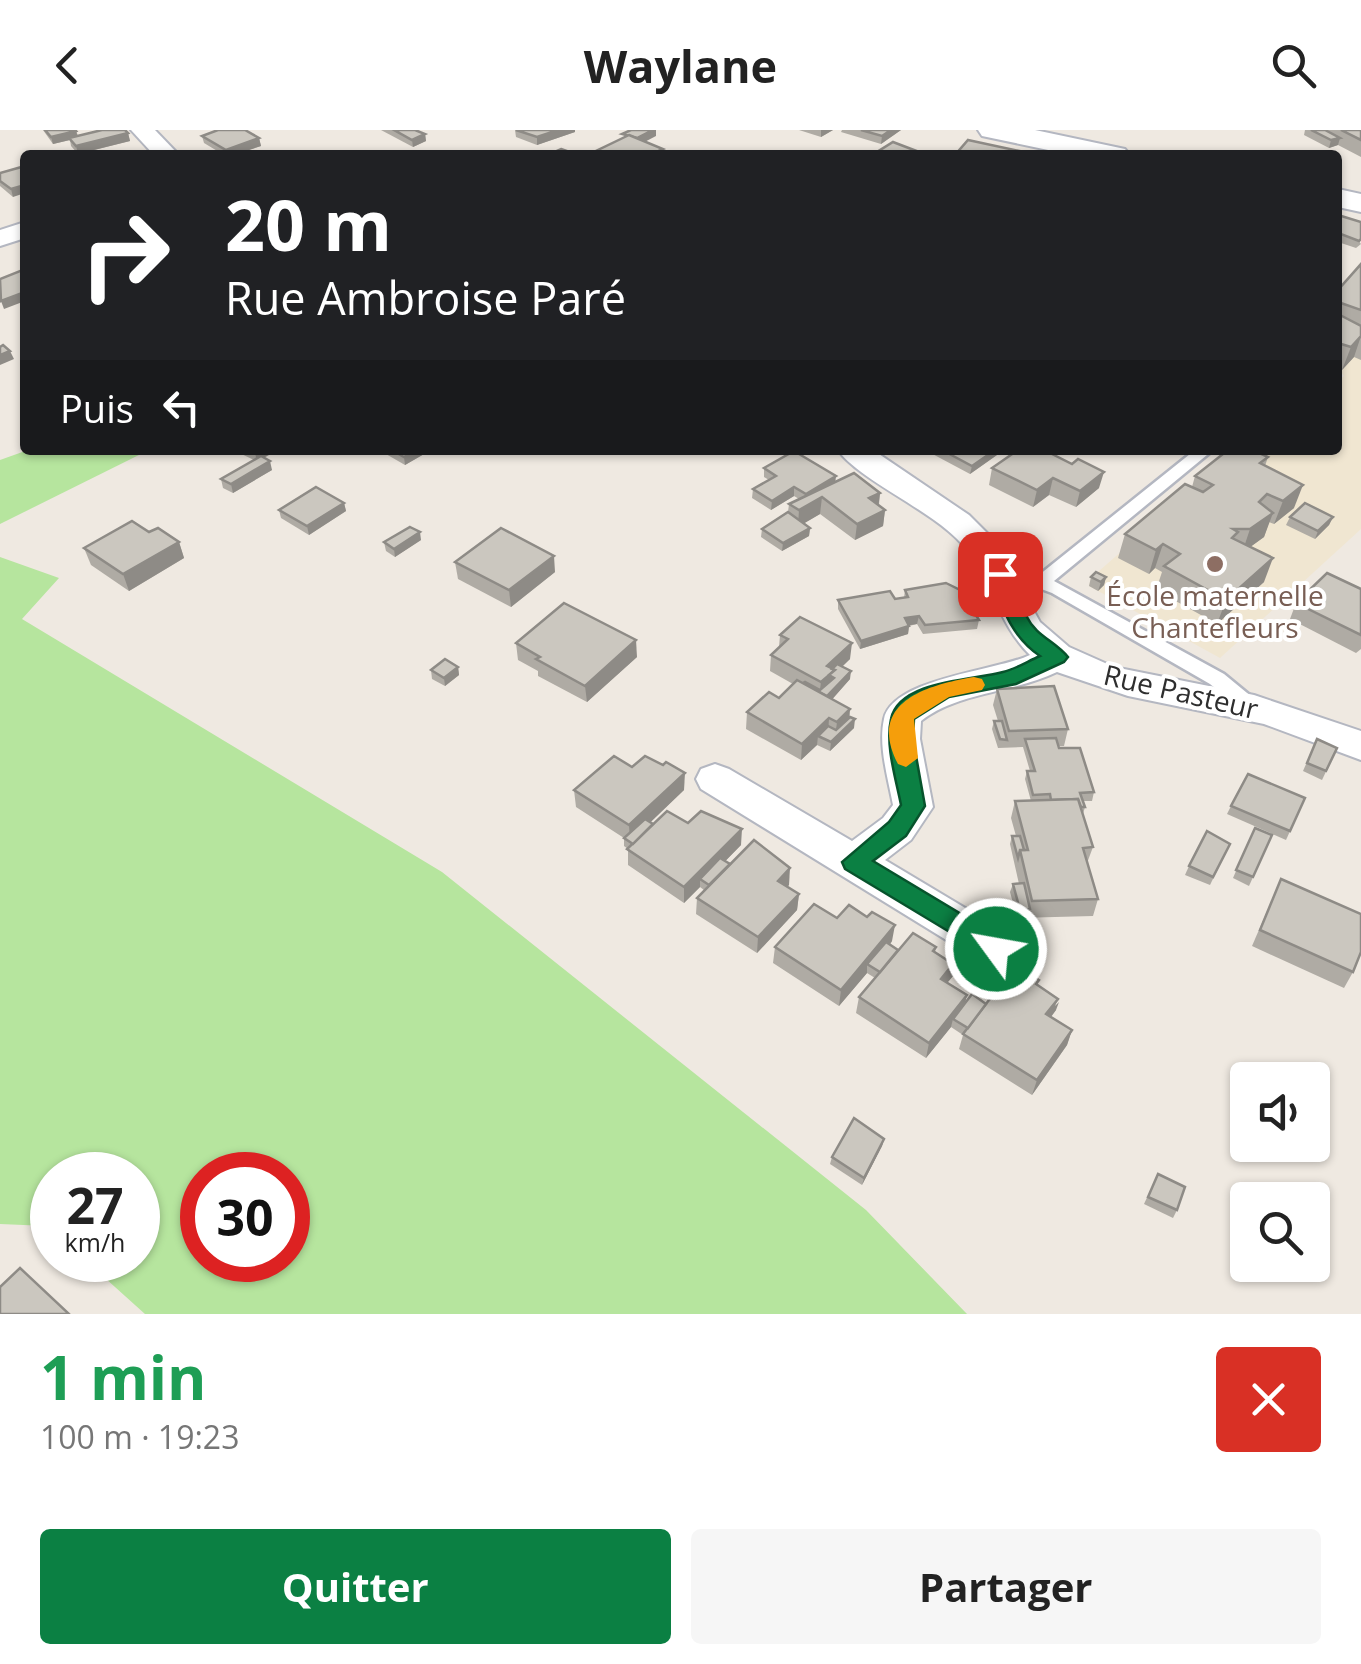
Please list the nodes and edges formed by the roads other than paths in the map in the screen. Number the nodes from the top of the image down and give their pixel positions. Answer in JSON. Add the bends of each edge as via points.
{"nodes":[{"id":1,"x":142,"y":130,"type":"edge"},
{"id":2,"x":992,"y":130,"type":"edge"},
{"id":3,"x":162,"y":150,"type":"edge"},
{"id":4,"x":1091,"y":150,"type":"edge"},
{"id":5,"x":861,"y":455,"type":"edge"},
{"id":6,"x":1198,"y":455,"type":"edge"},
{"id":7,"x":1000,"y":574,"type":"junction"},
{"id":8,"x":1041,"y":582,"type":"junction"},
{"id":9,"x":1057,"y":657,"type":"junction"},
{"id":10,"x":1251,"y":707,"type":"junction"},
{"id":11,"x":1361,"y":746,"type":"edge"},
{"id":12,"x":716,"y":779,"type":"dead end"},
{"id":13,"x":854,"y":862,"type":"junction"},
{"id":14,"x":996,"y":949,"type":"dead end"}],
"edges":[{"from":1,"to":3,"type":"street"},
{"from":2,"to":4,"type":"street"},
{"from":5,"to":7,"type":"street","name":"Rue Pasteur","via":[[971,534]]},
{"from":6,"to":8,"type":"lane"},
{"from":7,"to":8,"type":"lane"},
{"from":7,"to":9,"type":"street","name":"Rue Pasteur","via":[[1018,622]]},
{"from":8,"to":10,"type":"lane","via":[[1217,680]]},
{"from":9,"to":10,"type":"street","name":"Rue Pasteur","via":[[1135,686]]},
{"from":9,"to":13,"type":"street","via":[[1008,679],[944,690],[902,716],[913,806],[897,829]]},
{"from":10,"to":11,"type":"street","name":"Rue Pasteur"},
{"from":12,"to":13,"type":"street"},
{"from":13,"to":14,"type":"street"}]}
